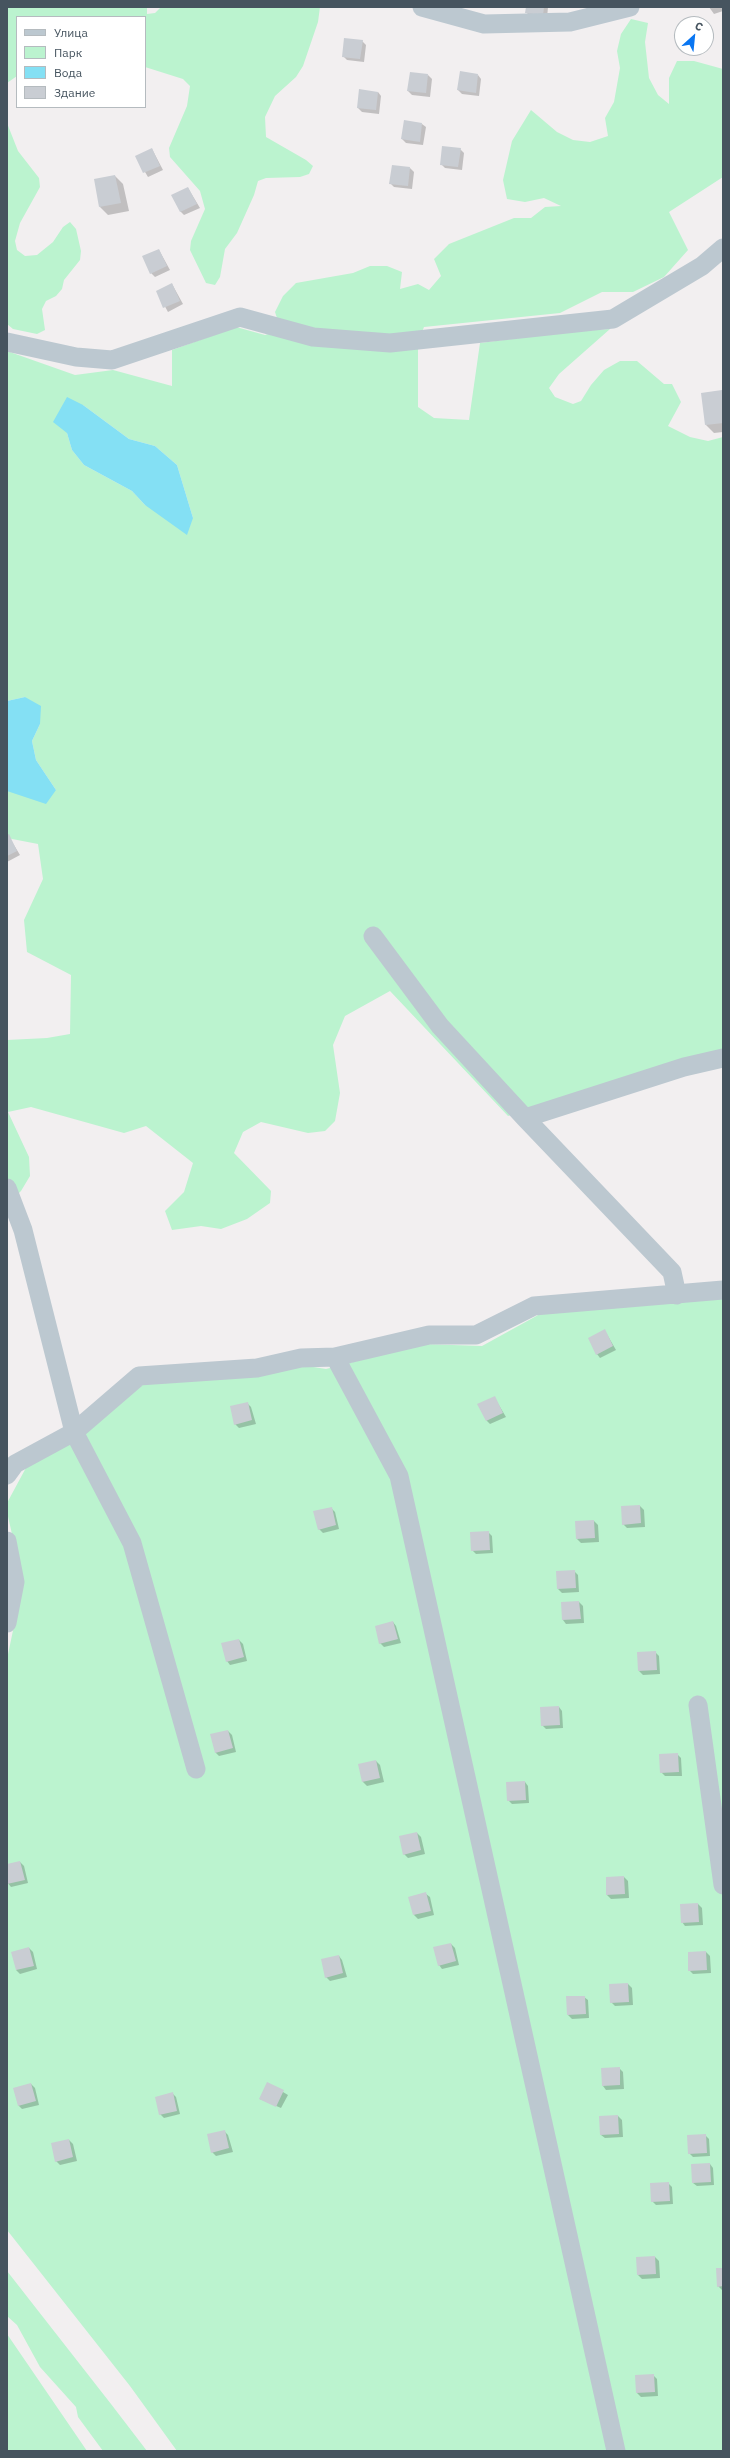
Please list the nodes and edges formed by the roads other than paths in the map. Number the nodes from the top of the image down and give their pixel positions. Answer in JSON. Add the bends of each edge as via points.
{"nodes":[{"id":1,"x":422,"y":7,"type":"edge"},
{"id":2,"x":630,"y":7,"type":"edge"},
{"id":3,"x":723,"y":248,"type":"edge"},
{"id":4,"x":7,"y":342,"type":"edge"},
{"id":5,"x":373,"y":936,"type":"dead end"},
{"id":6,"x":723,"y":1058,"type":"edge"},
{"id":7,"x":525,"y":1118,"type":"junction"},
{"id":8,"x":7,"y":1188,"type":"edge"},
{"id":9,"x":723,"y":1290,"type":"edge"},
{"id":10,"x":677,"y":1295,"type":"junction"},
{"id":11,"x":335,"y":1357,"type":"junction"},
{"id":12,"x":74,"y":1432,"type":"junction"},
{"id":13,"x":7,"y":1475,"type":"edge"},
{"id":14,"x":7,"y":1542,"type":"edge"},
{"id":15,"x":7,"y":1623,"type":"edge"},
{"id":16,"x":698,"y":1705,"type":"dead end"},
{"id":17,"x":196,"y":1769,"type":"dead end"},
{"id":18,"x":723,"y":1885,"type":"edge"},
{"id":19,"x":616,"y":2451,"type":"edge"}],
"edges":[{"from":1,"to":2,"type":"lane","via":[[484,24],[570,22]]},
{"from":3,"to":4,"type":"lane","via":[[702,266],[613,319],[390,343],[313,337],[240,317],[112,360],[76,357]]},
{"from":5,"to":7,"type":"lane","via":[[440,1026]]},
{"from":6,"to":7,"type":"lane","via":[[684,1067]]},
{"from":7,"to":10,"type":"lane","via":[[672,1272]]},
{"from":8,"to":12,"type":"lane","via":[[24,1230]]},
{"from":9,"to":10,"type":"lane"},
{"from":10,"to":11,"type":"lane","via":[[534,1306],[476,1335],[429,1335]]},
{"from":11,"to":12,"type":"lane","via":[[301,1358],[257,1368],[138,1376]]},
{"from":11,"to":19,"type":"lane","via":[[399,1476]]},
{"from":12,"to":13,"type":"lane","via":[[15,1464]]},
{"from":12,"to":17,"type":"lane","via":[[132,1543]]},
{"from":14,"to":15,"type":"lane","via":[[15,1582]]},
{"from":16,"to":18,"type":"lane"}]}
